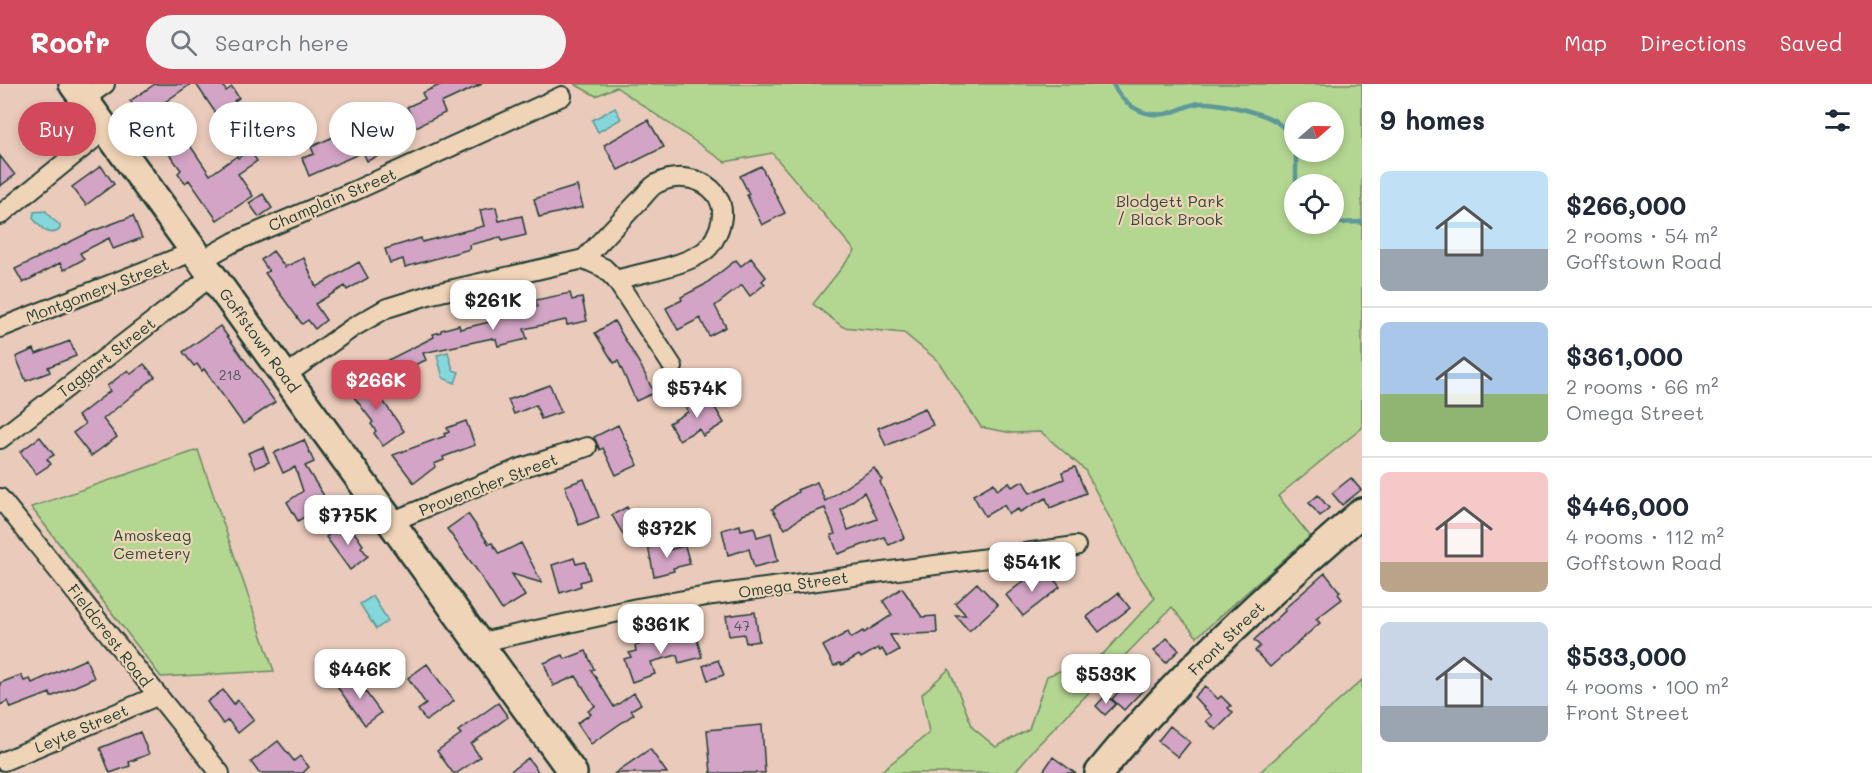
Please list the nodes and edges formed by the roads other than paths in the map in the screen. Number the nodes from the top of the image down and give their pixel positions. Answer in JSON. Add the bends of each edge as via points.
{"nodes":[{"id":1,"x":87,"y":89,"type":"edge"},
{"id":2,"x":562,"y":96,"type":"dead end"},
{"id":3,"x":106,"y":129,"type":"junction"},
{"id":4,"x":0,"y":215,"type":"edge"},
{"id":5,"x":584,"y":259,"type":"junction"},
{"id":6,"x":203,"y":262,"type":"junction"},
{"id":7,"x":616,"y":280,"type":"junction"},
{"id":8,"x":0,"y":328,"type":"edge"},
{"id":9,"x":674,"y":367,"type":"dead end"},
{"id":10,"x":286,"y":375,"type":"junction"},
{"id":11,"x":0,"y":439,"type":"edge"},
{"id":12,"x":587,"y":447,"type":"dead end"},
{"id":13,"x":0,"y":498,"type":"edge"},
{"id":14,"x":1362,"y":512,"type":"edge"},
{"id":15,"x":391,"y":522,"type":"junction"},
{"id":16,"x":1076,"y":546,"type":"dead end"},
{"id":17,"x":477,"y":643,"type":"junction"},
{"id":18,"x":158,"y":696,"type":"junction"},
{"id":19,"x":4,"y":761,"type":"dead end"},
{"id":20,"x":220,"y":773,"type":"edge"},
{"id":21,"x":573,"y":773,"type":"edge"},
{"id":22,"x":1099,"y":773,"type":"edge"}],
"edges":[{"from":1,"to":3,"type":"main road","name":"Goffstown Road"},
{"from":2,"to":6,"type":"street","name":"Champlain Street","via":[[234,242]]},
{"from":3,"to":4,"type":"street"},
{"from":3,"to":6,"type":"main road","name":"Goffstown Road"},
{"from":5,"to":7,"type":"street","via":[[604,268]]},
{"from":5,"to":7,"type":"street","via":[[656,183],[678,178],[697,180],[712,188],[722,206],[722,222],[715,240],[701,254]]},
{"from":5,"to":10,"type":"street","via":[[387,308]]},
{"from":6,"to":8,"type":"street","name":"Montgomery Street"},
{"from":6,"to":10,"type":"main road","name":"Goffstown Road"},
{"from":6,"to":11,"type":"street","name":"Taggart Street"},
{"from":7,"to":9,"type":"street"},
{"from":10,"to":15,"type":"main road","name":"Goffstown Road"},
{"from":12,"to":15,"type":"street","name":"Provencher Street","via":[[518,469]]},
{"from":13,"to":18,"type":"street","name":"Fieldcrest Road"},
{"from":14,"to":22,"type":"main road","name":"Front Street","via":[[1155,706]]},
{"from":15,"to":17,"type":"main road","name":"Goffstown Road"},
{"from":16,"to":17,"type":"street","name":"Omega Street","via":[[713,595]]},
{"from":17,"to":21,"type":"main road","name":"Goffstown Road"},
{"from":18,"to":19,"type":"street","name":"Leyte Street"},
{"from":18,"to":20,"type":"street","name":"Fieldcrest Road"}]}
